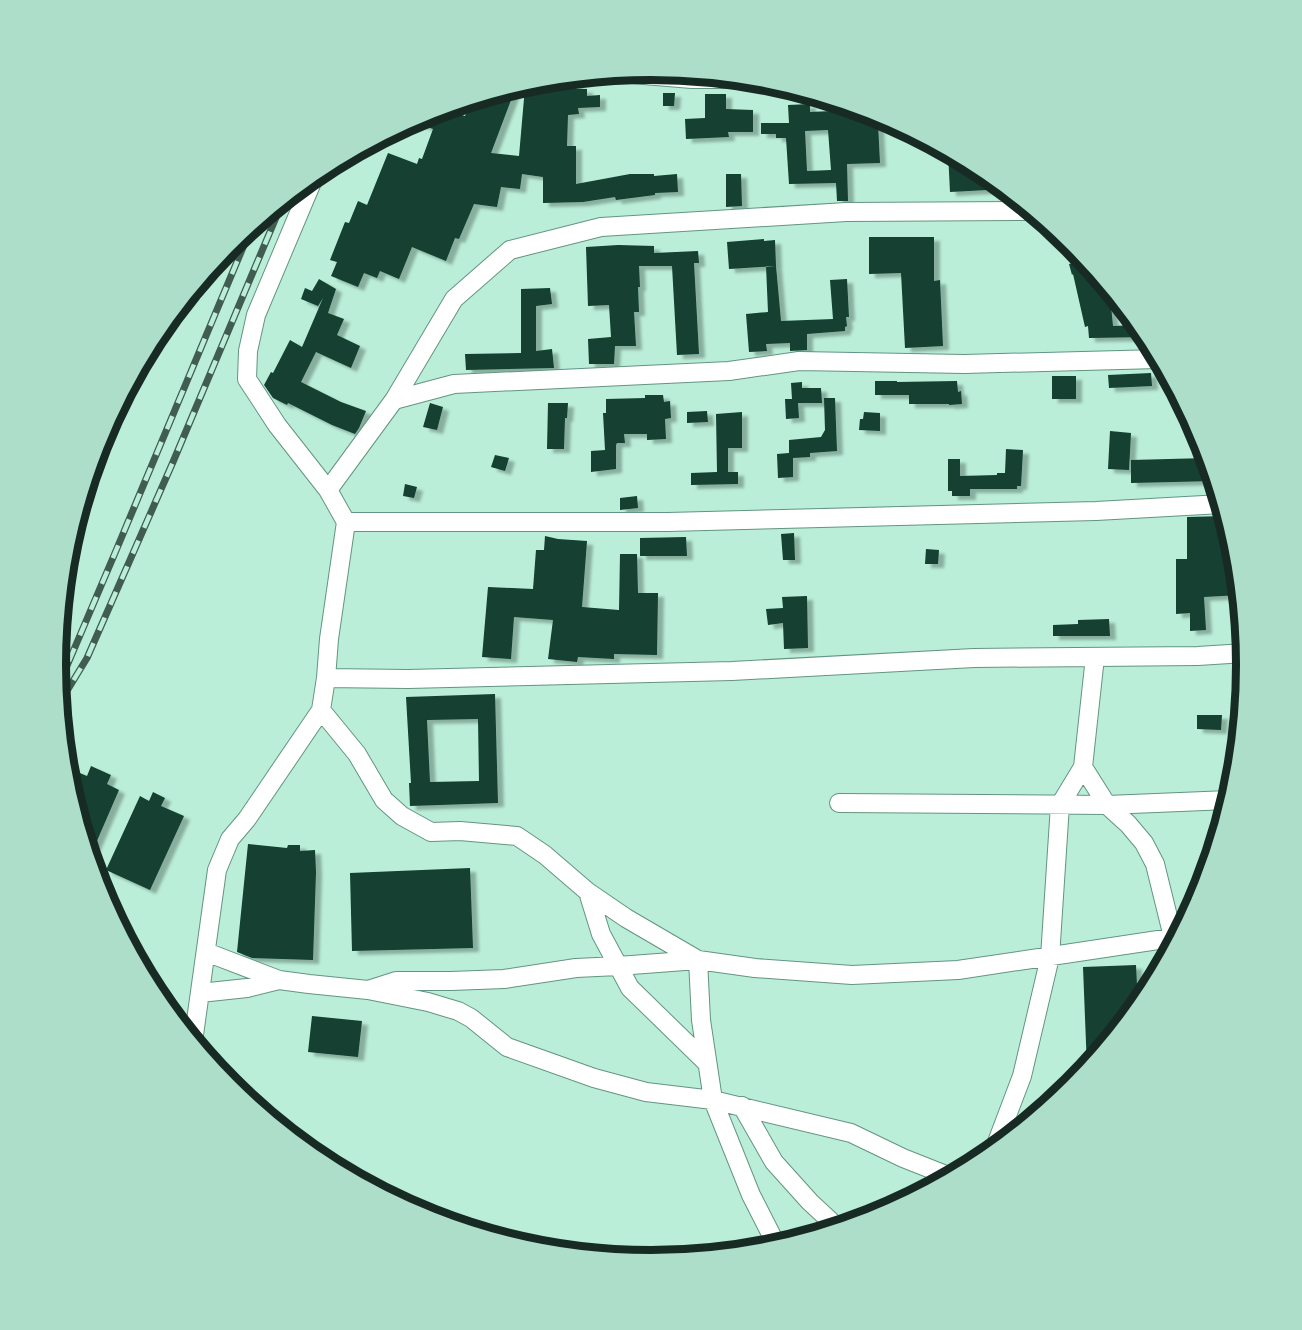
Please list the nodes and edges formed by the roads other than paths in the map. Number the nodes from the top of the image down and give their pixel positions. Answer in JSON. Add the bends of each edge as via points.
{"nodes":[{"id":1,"x":308,"y":192,"type":"edge"},
{"id":2,"x":1020,"y":211,"type":"edge"},
{"id":3,"x":1150,"y":359,"type":"edge"},
{"id":4,"x":394,"y":400,"type":"junction"},
{"id":5,"x":328,"y":490,"type":"junction"},
{"id":6,"x":1213,"y":504,"type":"edge"},
{"id":7,"x":346,"y":522,"type":"junction"},
{"id":8,"x":1236,"y":654,"type":"edge"},
{"id":9,"x":1095,"y":657,"type":"junction"},
{"id":10,"x":326,"y":678,"type":"junction"},
{"id":11,"x":321,"y":710,"type":"junction"},
{"id":12,"x":1083,"y":767,"type":"junction"},
{"id":13,"x":1220,"y":800,"type":"edge"},
{"id":14,"x":839,"y":803,"type":"dead end"},
{"id":15,"x":1060,"y":805,"type":"junction"},
{"id":16,"x":1107,"y":805,"type":"junction"},
{"id":17,"x":588,"y":891,"type":"junction"},
{"id":18,"x":1173,"y":930,"type":"edge"},
{"id":19,"x":1169,"y":938,"type":"edge"},
{"id":20,"x":206,"y":952,"type":"junction"},
{"id":21,"x":1050,"y":957,"type":"junction"},
{"id":22,"x":698,"y":960,"type":"junction"},
{"id":23,"x":618,"y":966,"type":"junction"},
{"id":24,"x":279,"y":980,"type":"junction"},
{"id":25,"x":368,"y":990,"type":"junction"},
{"id":26,"x":200,"y":993,"type":"junction"},
{"id":27,"x":195,"y":1031,"type":"edge"},
{"id":28,"x":707,"y":1063,"type":"junction"},
{"id":29,"x":713,"y":1100,"type":"junction"},
{"id":30,"x":742,"y":1106,"type":"junction"},
{"id":31,"x":1000,"y":1134,"type":"edge"},
{"id":32,"x":942,"y":1173,"type":"edge"},
{"id":33,"x":831,"y":1221,"type":"edge"},
{"id":34,"x":773,"y":1237,"type":"edge"}],
"edges":[{"from":1,"to":5,"type":"street","via":[[256,315],[247,379]]},
{"from":2,"to":4,"type":"street","via":[[846,212],[601,227],[510,250],[454,299]]},
{"from":3,"to":4,"type":"street","via":[[964,364],[799,361],[729,371],[454,384]]},
{"from":4,"to":5,"type":"street"},
{"from":5,"to":7,"type":"street"},
{"from":6,"to":7,"type":"street","via":[[668,522]]},
{"from":7,"to":10,"type":"street"},
{"from":8,"to":9,"type":"street"},
{"from":9,"to":10,"type":"street","via":[[974,657],[732,671]]},
{"from":9,"to":12,"type":"street"},
{"from":10,"to":11,"type":"street"},
{"from":11,"to":17,"type":"street","via":[[357,754],[384,800],[402,816],[431,832],[517,836]]},
{"from":11,"to":20,"type":"street","via":[[230,839],[217,870]]},
{"from":12,"to":15,"type":"street"},
{"from":12,"to":16,"type":"street"},
{"from":13,"to":16,"type":"street"},
{"from":14,"to":15,"type":"street"},
{"from":15,"to":16,"type":"street"},
{"from":15,"to":21,"type":"street"},
{"from":16,"to":18,"type":"street","via":[[1144,843],[1155,864]]},
{"from":17,"to":22,"type":"street"},
{"from":17,"to":23,"type":"street"},
{"from":19,"to":21,"type":"street"},
{"from":20,"to":24,"type":"street"},
{"from":20,"to":26,"type":"street"},
{"from":21,"to":22,"type":"street","via":[[958,970],[852,975]]},
{"from":21,"to":31,"type":"street","via":[[1022,1076]]},
{"from":22,"to":23,"type":"street"},
{"from":22,"to":28,"type":"street"},
{"from":23,"to":25,"type":"street","via":[[504,979],[396,981]]},
{"from":23,"to":28,"type":"street","via":[[630,988]]},
{"from":24,"to":25,"type":"street"},
{"from":24,"to":26,"type":"street"},
{"from":25,"to":29,"type":"street","via":[[458,1011],[507,1047],[594,1078],[646,1092]]},
{"from":26,"to":27,"type":"street"},
{"from":28,"to":29,"type":"street"},
{"from":29,"to":30,"type":"street"},
{"from":29,"to":34,"type":"street"},
{"from":30,"to":32,"type":"street","via":[[851,1133]]},
{"from":30,"to":33,"type":"street","via":[[774,1161]]}]}
